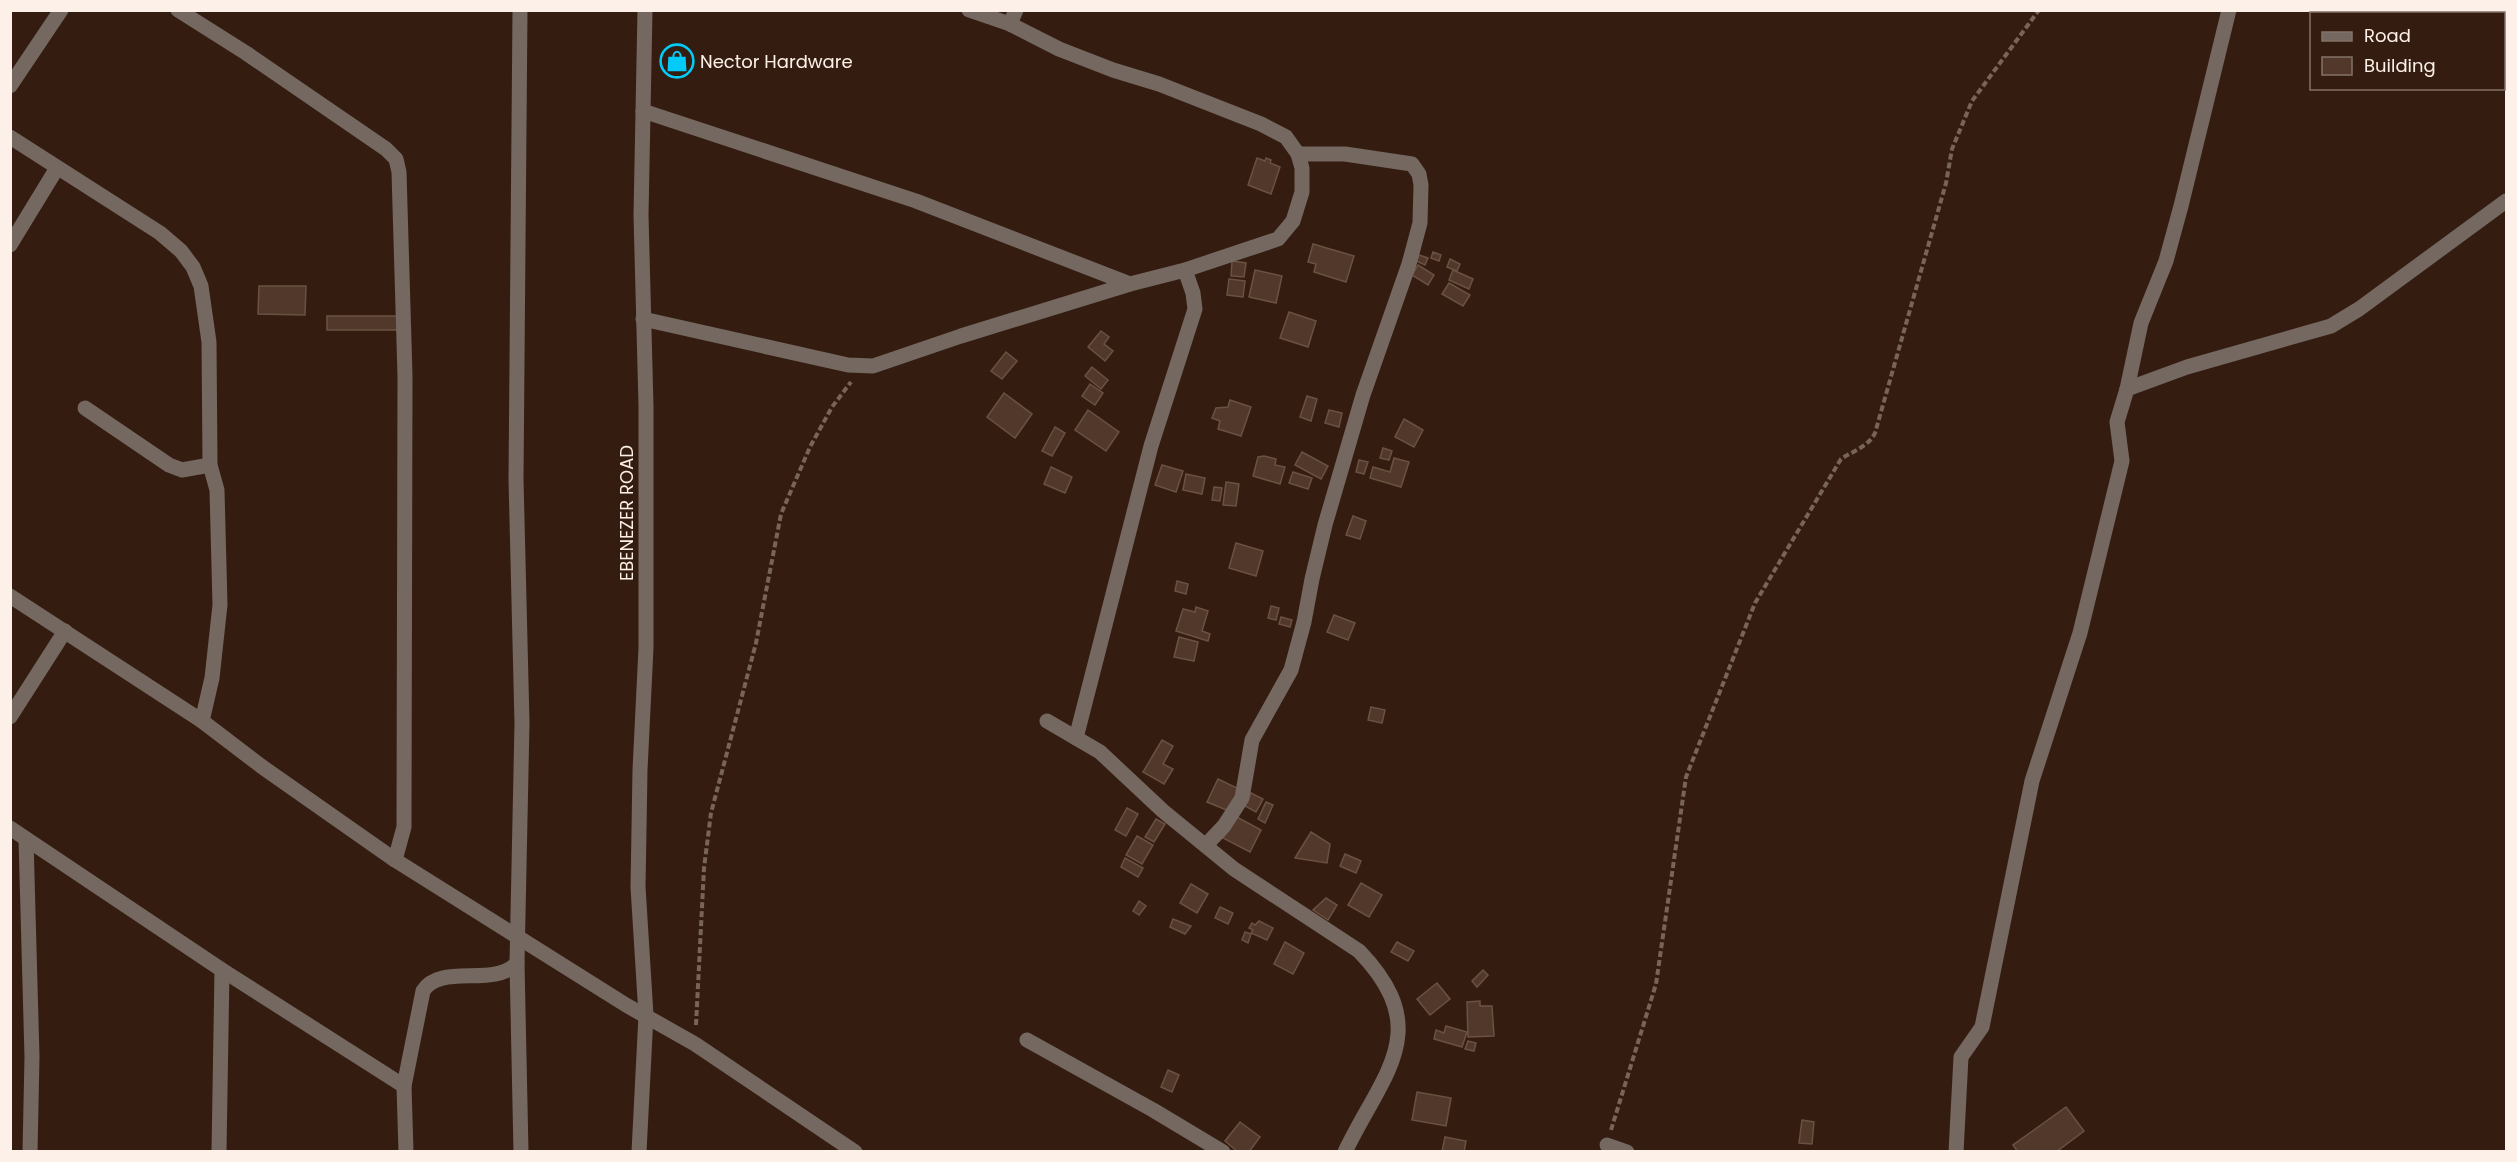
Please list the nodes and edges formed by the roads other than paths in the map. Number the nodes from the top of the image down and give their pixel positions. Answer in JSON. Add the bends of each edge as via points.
{"nodes":[{"id":1,"x":61,"y":10,"type":"edge"},
{"id":2,"x":178,"y":10,"type":"edge"},
{"id":3,"x":520,"y":10,"type":"edge"},
{"id":4,"x":645,"y":10,"type":"edge"},
{"id":5,"x":969,"y":10,"type":"edge"},
{"id":6,"x":2229,"y":10,"type":"edge"},
{"id":7,"x":1013,"y":17,"type":"edge"},
{"id":8,"x":10,"y":86,"type":"edge"},
{"id":9,"x":643,"y":111,"type":"junction"},
{"id":10,"x":10,"y":137,"type":"edge"},
{"id":11,"x":1298,"y":154,"type":"junction"},
{"id":12,"x":57,"y":168,"type":"junction"},
{"id":13,"x":2506,"y":201,"type":"edge"},
{"id":14,"x":10,"y":245,"type":"edge"},
{"id":15,"x":1185,"y":270,"type":"junction"},
{"id":16,"x":1130,"y":284,"type":"junction"},
{"id":17,"x":643,"y":319,"type":"junction"},
{"id":18,"x":2127,"y":388,"type":"junction"},
{"id":19,"x":85,"y":408,"type":"dead end"},
{"id":20,"x":210,"y":465,"type":"junction"},
{"id":21,"x":10,"y":596,"type":"edge"},
{"id":22,"x":65,"y":631,"type":"junction"},
{"id":23,"x":10,"y":717,"type":"edge"},
{"id":24,"x":202,"y":721,"type":"junction"},
{"id":25,"x":1047,"y":721,"type":"dead end"},
{"id":26,"x":1076,"y":738,"type":"junction"},
{"id":27,"x":10,"y":828,"type":"edge"},
{"id":28,"x":26,"y":839,"type":"junction"},
{"id":29,"x":1206,"y":845,"type":"junction"},
{"id":30,"x":395,"y":860,"type":"junction"},
{"id":31,"x":519,"y":937,"type":"junction"},
{"id":32,"x":517,"y":963,"type":"junction"},
{"id":33,"x":222,"y":970,"type":"junction"},
{"id":34,"x":646,"y":1015,"type":"junction"},
{"id":35,"x":1028,"y":1041,"type":"dead end"},
{"id":36,"x":404,"y":1086,"type":"junction"},
{"id":37,"x":1607,"y":1145,"type":"road end"},
{"id":38,"x":30,"y":1152,"type":"edge"},
{"id":39,"x":219,"y":1152,"type":"edge"},
{"id":40,"x":406,"y":1152,"type":"edge"},
{"id":41,"x":521,"y":1152,"type":"edge"},
{"id":42,"x":639,"y":1152,"type":"edge"},
{"id":43,"x":855,"y":1152,"type":"edge"},
{"id":44,"x":1223,"y":1152,"type":"edge"},
{"id":45,"x":1345,"y":1152,"type":"edge"},
{"id":46,"x":1627,"y":1152,"type":"edge"},
{"id":47,"x":1956,"y":1152,"type":"edge"}],
"edges":[{"from":1,"to":8,"type":"street"},
{"from":2,"to":30,"type":"street","via":[[396,159],[405,376],[404,827]]},
{"from":3,"to":31,"type":"street","via":[[516,479],[522,723]]},
{"from":4,"to":9,"type":"street","name":"EBENEZER ROAD"},
{"from":5,"to":7,"type":"street"},
{"from":6,"to":18,"type":"street","via":[[2181,206],[2166,261],[2141,324]]},
{"from":7,"to":11,"type":"street","via":[[1059,49],[1261,124],[1286,137]]},
{"from":9,"to":16,"type":"street","via":[[916,201]]},
{"from":9,"to":17,"type":"street","name":"EBENEZER ROAD"},
{"from":10,"to":12,"type":"street"},
{"from":11,"to":15,"type":"street","via":[[1302,192],[1293,221],[1283,236]]},
{"from":11,"to":29,"type":"street","via":[[1345,154],[1412,164],[1421,185],[1420,223],[1325,525],[1291,670],[1252,740],[1242,798]]},
{"from":12,"to":14,"type":"street"},
{"from":12,"to":20,"type":"street","via":[[160,233],[193,267],[201,286],[209,342]]},
{"from":13,"to":18,"type":"street","via":[[2331,326]]},
{"from":15,"to":16,"type":"street"},
{"from":15,"to":26,"type":"street","via":[[1195,309],[1151,446]]},
{"from":16,"to":17,"type":"street","via":[[889,362],[862,367]]},
{"from":17,"to":34,"type":"street","name":"EBENEZER ROAD","via":[[646,648],[638,887]]},
{"from":18,"to":47,"type":"street","via":[[2117,422],[2122,461],[2079,633],[2032,781],[1982,1027],[1961,1057]]},
{"from":19,"to":20,"type":"street","via":[[174,468]]},
{"from":20,"to":24,"type":"street","via":[[217,490],[220,605],[213,678]]},
{"from":21,"to":22,"type":"street"},
{"from":22,"to":23,"type":"street"},
{"from":22,"to":24,"type":"street"},
{"from":24,"to":30,"type":"street"},
{"from":25,"to":26,"type":"street"},
{"from":26,"to":29,"type":"street","via":[[1100,752]]},
{"from":27,"to":28,"type":"street"},
{"from":28,"to":33,"type":"street"},
{"from":28,"to":38,"type":"street","via":[[32,1057]]},
{"from":29,"to":45,"type":"street","via":[[1234,869],[1359,951],[1389,992],[1397,1012],[1396,1047],[1383,1083]]},
{"from":30,"to":31,"type":"street"},
{"from":31,"to":32,"type":"street"},
{"from":31,"to":34,"type":"street"},
{"from":32,"to":36,"type":"street","via":[[501,973],[441,978],[426,986]]},
{"from":32,"to":41,"type":"street"},
{"from":33,"to":36,"type":"street"},
{"from":33,"to":39,"type":"street"},
{"from":34,"to":42,"type":"street","name":"EBENEZER ROAD"},
{"from":34,"to":43,"type":"street"},
{"from":35,"to":44,"type":"street"},
{"from":36,"to":40,"type":"street"},
{"from":37,"to":46,"type":"street"}]}
